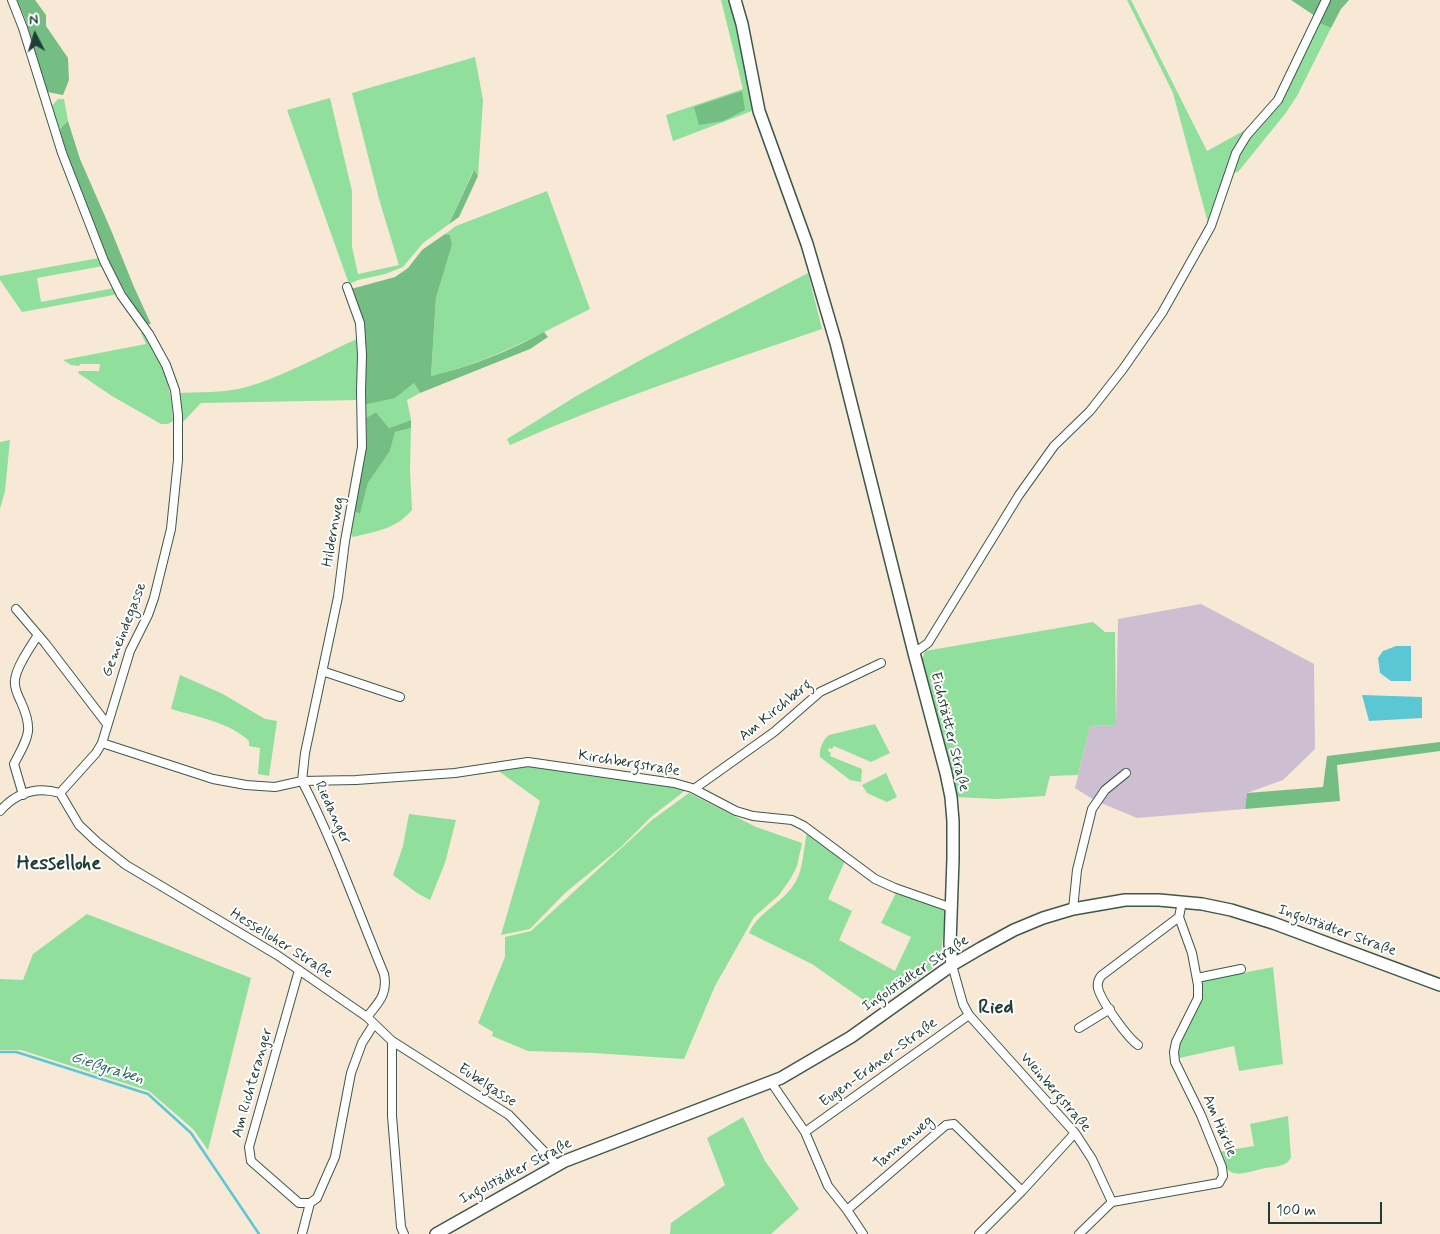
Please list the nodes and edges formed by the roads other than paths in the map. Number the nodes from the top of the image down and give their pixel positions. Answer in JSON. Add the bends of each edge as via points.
{"nodes":[{"id":1,"x":12,"y":0,"type":"edge"},
{"id":2,"x":735,"y":0,"type":"edge"},
{"id":3,"x":1326,"y":0,"type":"edge"},
{"id":4,"x":347,"y":287,"type":"dead end"},
{"id":5,"x":16,"y":609,"type":"dead end"},
{"id":6,"x":38,"y":635,"type":"junction"},
{"id":7,"x":914,"y":653,"type":"junction"},
{"id":8,"x":880,"y":663,"type":"dead end"},
{"id":9,"x":322,"y":671,"type":"junction"},
{"id":10,"x":400,"y":696,"type":"dead end"},
{"id":11,"x":107,"y":724,"type":"junction"},
{"id":12,"x":102,"y":743,"type":"junction"},
{"id":13,"x":1126,"y":772,"type":"dead end"},
{"id":14,"x":302,"y":781,"type":"junction"},
{"id":15,"x":694,"y":789,"type":"junction"},
{"id":16,"x":60,"y":793,"type":"junction"},
{"id":17,"x":22,"y":795,"type":"junction"},
{"id":18,"x":0,"y":800,"type":"edge"},
{"id":19,"x":9,"y":801,"type":"junction"},
{"id":20,"x":0,"y":811,"type":"edge"},
{"id":21,"x":1182,"y":902,"type":"junction"},
{"id":22,"x":952,"y":908,"type":"junction"},
{"id":23,"x":1073,"y":909,"type":"junction"},
{"id":24,"x":1179,"y":917,"type":"junction"},
{"id":25,"x":952,"y":966,"type":"junction"},
{"id":26,"x":299,"y":970,"type":"junction"},
{"id":27,"x":1241,"y":970,"type":"dead end"},
{"id":28,"x":1197,"y":978,"type":"junction"},
{"id":29,"x":1440,"y":985,"type":"edge"},
{"id":30,"x":1110,"y":1009,"type":"junction"},
{"id":31,"x":968,"y":1015,"type":"junction"},
{"id":32,"x":367,"y":1017,"type":"junction"},
{"id":33,"x":374,"y":1024,"type":"junction"},
{"id":34,"x":1080,"y":1028,"type":"dead end"},
{"id":35,"x":392,"y":1041,"type":"junction"},
{"id":36,"x":1138,"y":1045,"type":"dead end"},
{"id":37,"x":771,"y":1082,"type":"junction"},
{"id":38,"x":806,"y":1132,"type":"junction"},
{"id":39,"x":1075,"y":1133,"type":"junction"},
{"id":40,"x":556,"y":1165,"type":"junction"},
{"id":41,"x":1022,"y":1191,"type":"junction"},
{"id":42,"x":1112,"y":1202,"type":"junction"},
{"id":43,"x":310,"y":1203,"type":"junction"},
{"id":44,"x":847,"y":1210,"type":"junction"},
{"id":45,"x":302,"y":1234,"type":"edge"},
{"id":46,"x":404,"y":1234,"type":"edge"},
{"id":47,"x":436,"y":1234,"type":"edge"},
{"id":48,"x":863,"y":1234,"type":"edge"},
{"id":49,"x":979,"y":1234,"type":"edge"},
{"id":50,"x":1079,"y":1234,"type":"edge"}],
"edges":[{"from":1,"to":11,"type":"street","name":"Gemeindegasse","via":[[62,153],[104,261],[121,295],[149,334],[175,390],[178,460],[171,529],[154,598],[130,652]]},
{"from":2,"to":7,"type":"main road","name":"Eichstätter Straße","via":[[759,111],[814,268]]},
{"from":3,"to":7,"type":"street","via":[[1278,100],[1247,135],[1236,153],[1211,226],[1162,313],[1124,369],[1090,411],[1054,446],[1019,494],[928,644]]},
{"from":4,"to":9,"type":"street","name":"Hildernweg","via":[[360,323],[362,447],[338,598]]},
{"from":5,"to":6,"type":"street"},
{"from":6,"to":11,"type":"street"},
{"from":6,"to":17,"type":"street","via":[[15,680],[28,719],[28,738],[14,764]]},
{"from":7,"to":22,"type":"main road","name":"Eichstätter Straße","via":[[951,797]]},
{"from":8,"to":15,"type":"street","name":"Am Kirchberg","via":[[820,692],[774,732]]},
{"from":9,"to":10,"type":"street"},
{"from":9,"to":14,"type":"street","name":"Hildernweg"},
{"from":11,"to":12,"type":"street","name":"Gemeindegasse"},
{"from":12,"to":14,"type":"street","name":"Riedanger","via":[[221,781],[275,787]]},
{"from":12,"to":16,"type":"street","name":"Gemeindegasse"},
{"from":13,"to":23,"type":"street","via":[[1105,790],[1092,809],[1077,870]]},
{"from":14,"to":15,"type":"street","name":"Kirchbergstraße","via":[[455,773],[528,762]]},
{"from":14,"to":32,"type":"street","name":"Riedanger","via":[[340,863],[384,974],[386,988],[380,1002]]},
{"from":15,"to":22,"type":"street","name":"Kirchbergstraße","via":[[736,811],[792,820],[875,879]]},
{"from":16,"to":17,"type":"street","via":[[36,790]]},
{"from":16,"to":26,"type":"street","name":"Hesselloher Straße","via":[[80,825],[126,864]]},
{"from":17,"to":19,"type":"street"},
{"from":18,"to":19,"type":"street"},
{"from":19,"to":20,"type":"street"},
{"from":21,"to":23,"type":"main road","name":"Ingolstädter Straße","via":[[1125,900]]},
{"from":21,"to":24,"type":"street"},
{"from":21,"to":29,"type":"main road","name":"Ingolstädter Straße","via":[[1260,918]]},
{"from":22,"to":25,"type":"main road","name":"Eichstätter Straße"},
{"from":23,"to":25,"type":"main road","name":"Ingolstädter Straße","via":[[1014,930]]},
{"from":24,"to":28,"type":"street","name":"Am Härtle"},
{"from":24,"to":30,"type":"street","via":[[1101,976],[1098,990]]},
{"from":25,"to":31,"type":"street","name":"Weinbergstraße"},
{"from":25,"to":37,"type":"main road","name":"Ingolstädter Straße","via":[[851,1037]]},
{"from":26,"to":32,"type":"street","name":"Hesselloher Straße"},
{"from":26,"to":43,"type":"street","name":"Am Richteranger","via":[[249,1146],[252,1161],[299,1203]]},
{"from":27,"to":28,"type":"street"},
{"from":28,"to":42,"type":"street","name":"Am Härtle","via":[[1198,998],[1176,1042],[1175,1062],[1201,1115],[1223,1176],[1219,1183]]},
{"from":30,"to":34,"type":"street"},
{"from":30,"to":36,"type":"street","via":[[1130,1039]]},
{"from":31,"to":38,"type":"street","name":"Eugen-Erdner-Straße"},
{"from":31,"to":39,"type":"street","name":"Weinbergstraße"},
{"from":32,"to":33,"type":"street","name":"Hesselloher Straße"},
{"from":33,"to":35,"type":"street","name":"Hesselloher Straße"},
{"from":33,"to":43,"type":"street","via":[[362,1043],[351,1073],[335,1157],[317,1198]]},
{"from":35,"to":40,"type":"street","name":"Eubelgasse","via":[[509,1115]]},
{"from":35,"to":46,"type":"street","via":[[392,1116]]},
{"from":37,"to":38,"type":"street"},
{"from":37,"to":40,"type":"main road","name":"Ingolstädter Straße"},
{"from":38,"to":44,"type":"street","via":[[828,1186]]},
{"from":39,"to":41,"type":"street"},
{"from":39,"to":42,"type":"street","name":"Weinbergstraße","via":[[1092,1159]]},
{"from":40,"to":47,"type":"main road","name":"Ingolstädter Straße"},
{"from":41,"to":44,"type":"street","name":"Tannenweg","via":[[954,1124],[946,1125]]},
{"from":41,"to":49,"type":"street"},
{"from":42,"to":50,"type":"street"},
{"from":43,"to":45,"type":"street"},
{"from":44,"to":48,"type":"street"}]}
